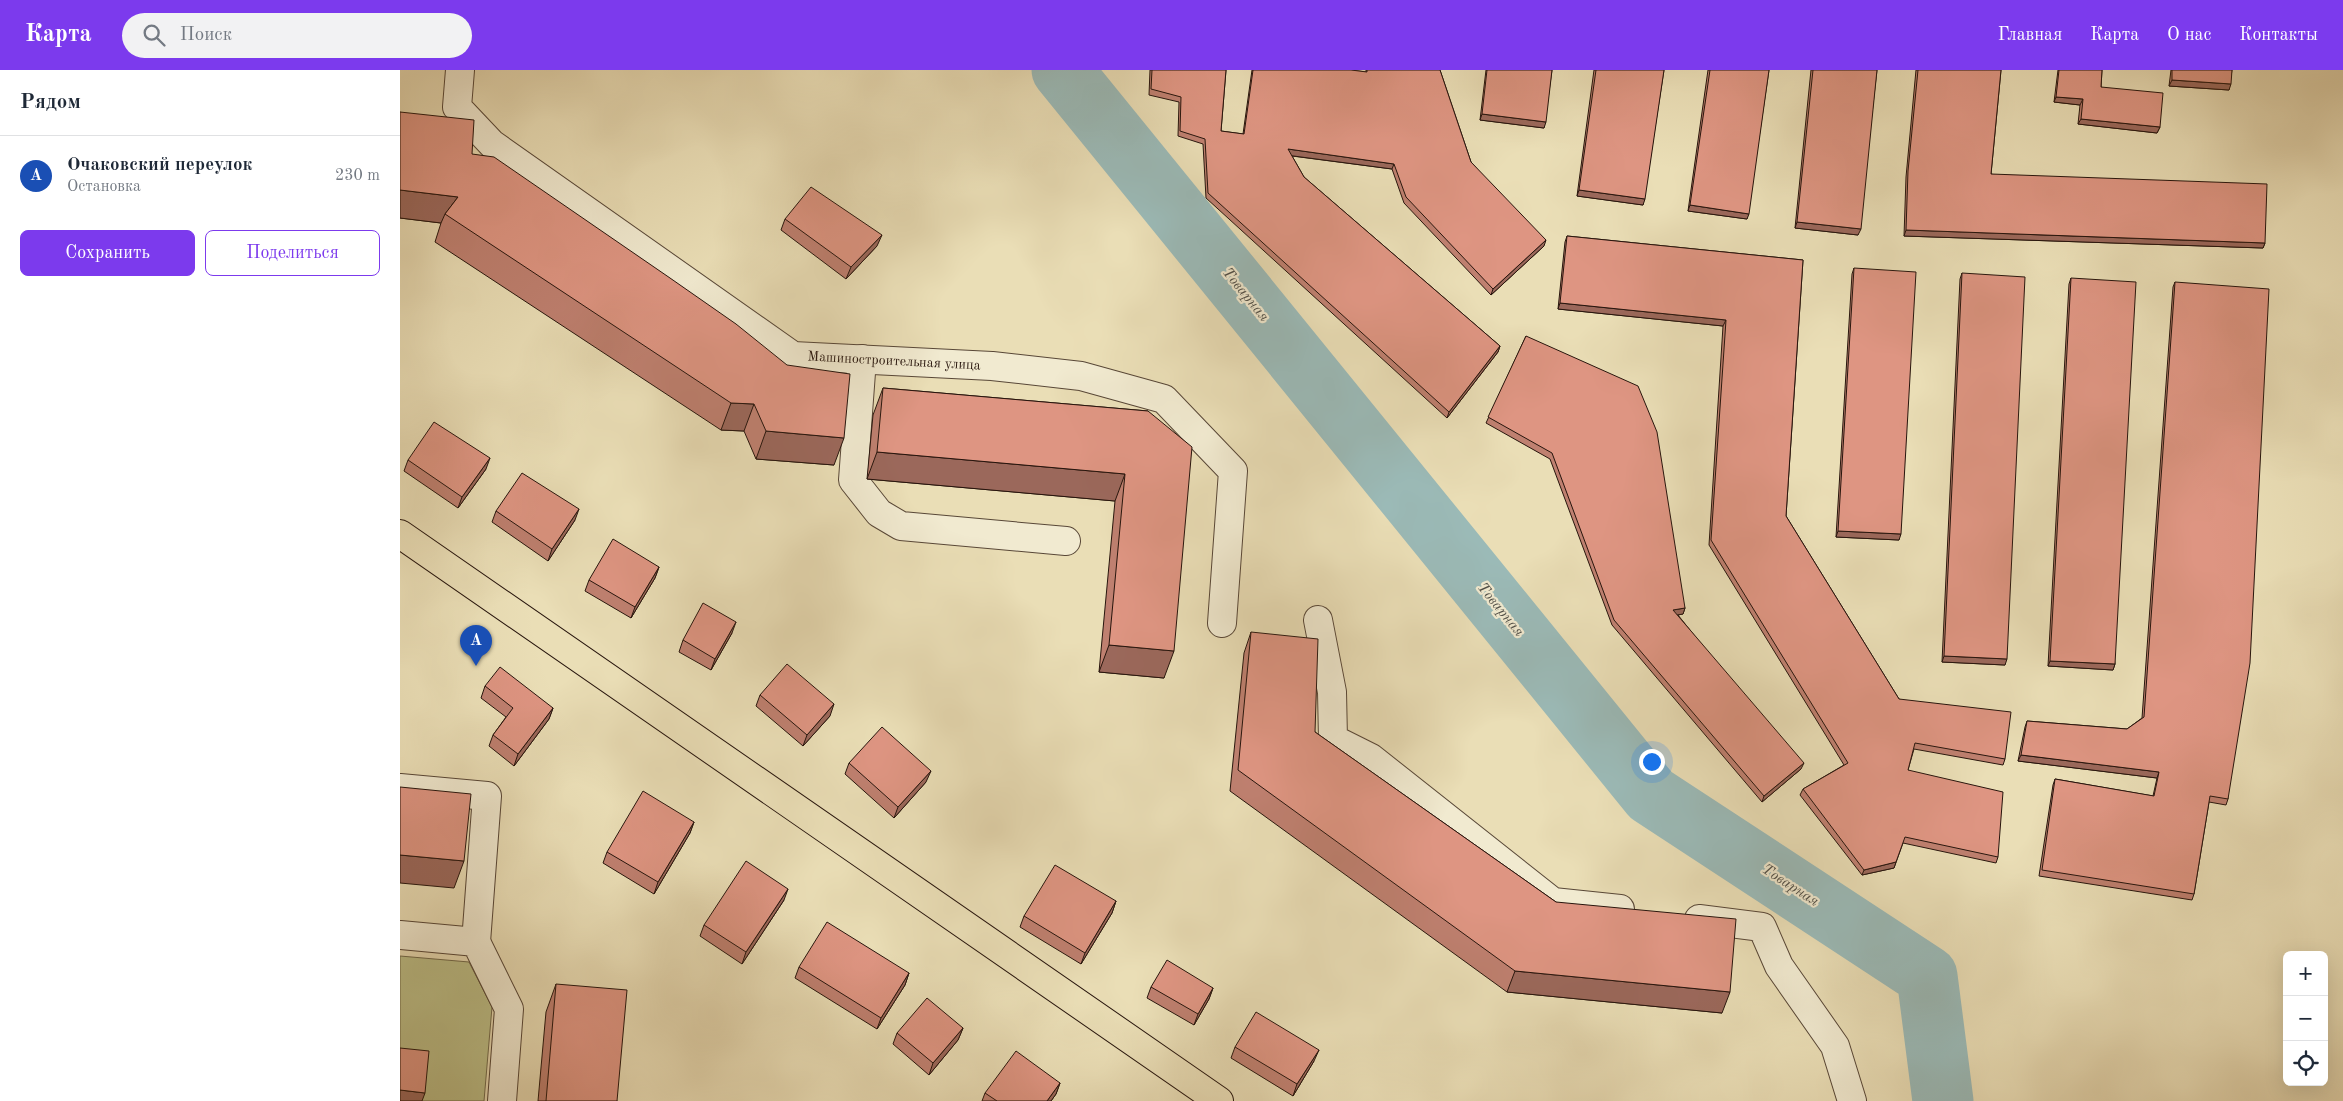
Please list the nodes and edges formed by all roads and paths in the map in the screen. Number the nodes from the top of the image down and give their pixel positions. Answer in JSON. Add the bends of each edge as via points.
{"nodes":[{"id":1,"x":460,"y":70,"type":"edge"},
{"id":2,"x":862,"y":359,"type":"junction"},
{"id":3,"x":400,"y":534,"type":"edge"},
{"id":4,"x":1066,"y":541,"type":"dead end"},
{"id":5,"x":1318,"y":620,"type":"dead end"},
{"id":6,"x":1222,"y":623,"type":"dead end"},
{"id":7,"x":400,"y":788,"type":"edge"},
{"id":8,"x":1642,"y":911,"type":"edge"},
{"id":9,"x":1679,"y":916,"type":"edge"},
{"id":10,"x":400,"y":935,"type":"edge"},
{"id":11,"x":476,"y":942,"type":"junction"},
{"id":12,"x":502,"y":1101,"type":"edge"},
{"id":13,"x":1219,"y":1101,"type":"edge"},
{"id":14,"x":1852,"y":1101,"type":"edge"}],
"edges":[{"from":1,"to":2,"type":"lane","name":"Машиностроительная улица","via":[[457,106],[492,144],[793,356]]},
{"from":2,"to":4,"type":"lane","via":[[853,480],[878,513],[900,526]]},
{"from":2,"to":6,"type":"lane","name":"Машиностроительная улица","via":[[992,366],[1081,376],[1164,399],[1233,471]]},
{"from":3,"to":13,"type":"main road"},
{"from":5,"to":8,"type":"lane","via":[[1332,692],[1333,738],[1371,758],[1553,902]]},
{"from":7,"to":11,"type":"lane","via":[[487,796]]},
{"from":9,"to":14,"type":"lane","via":[[1762,927],[1779,966],[1836,1046]]},
{"from":10,"to":11,"type":"lane"},
{"from":11,"to":12,"type":"lane","via":[[509,1009]]}]}
